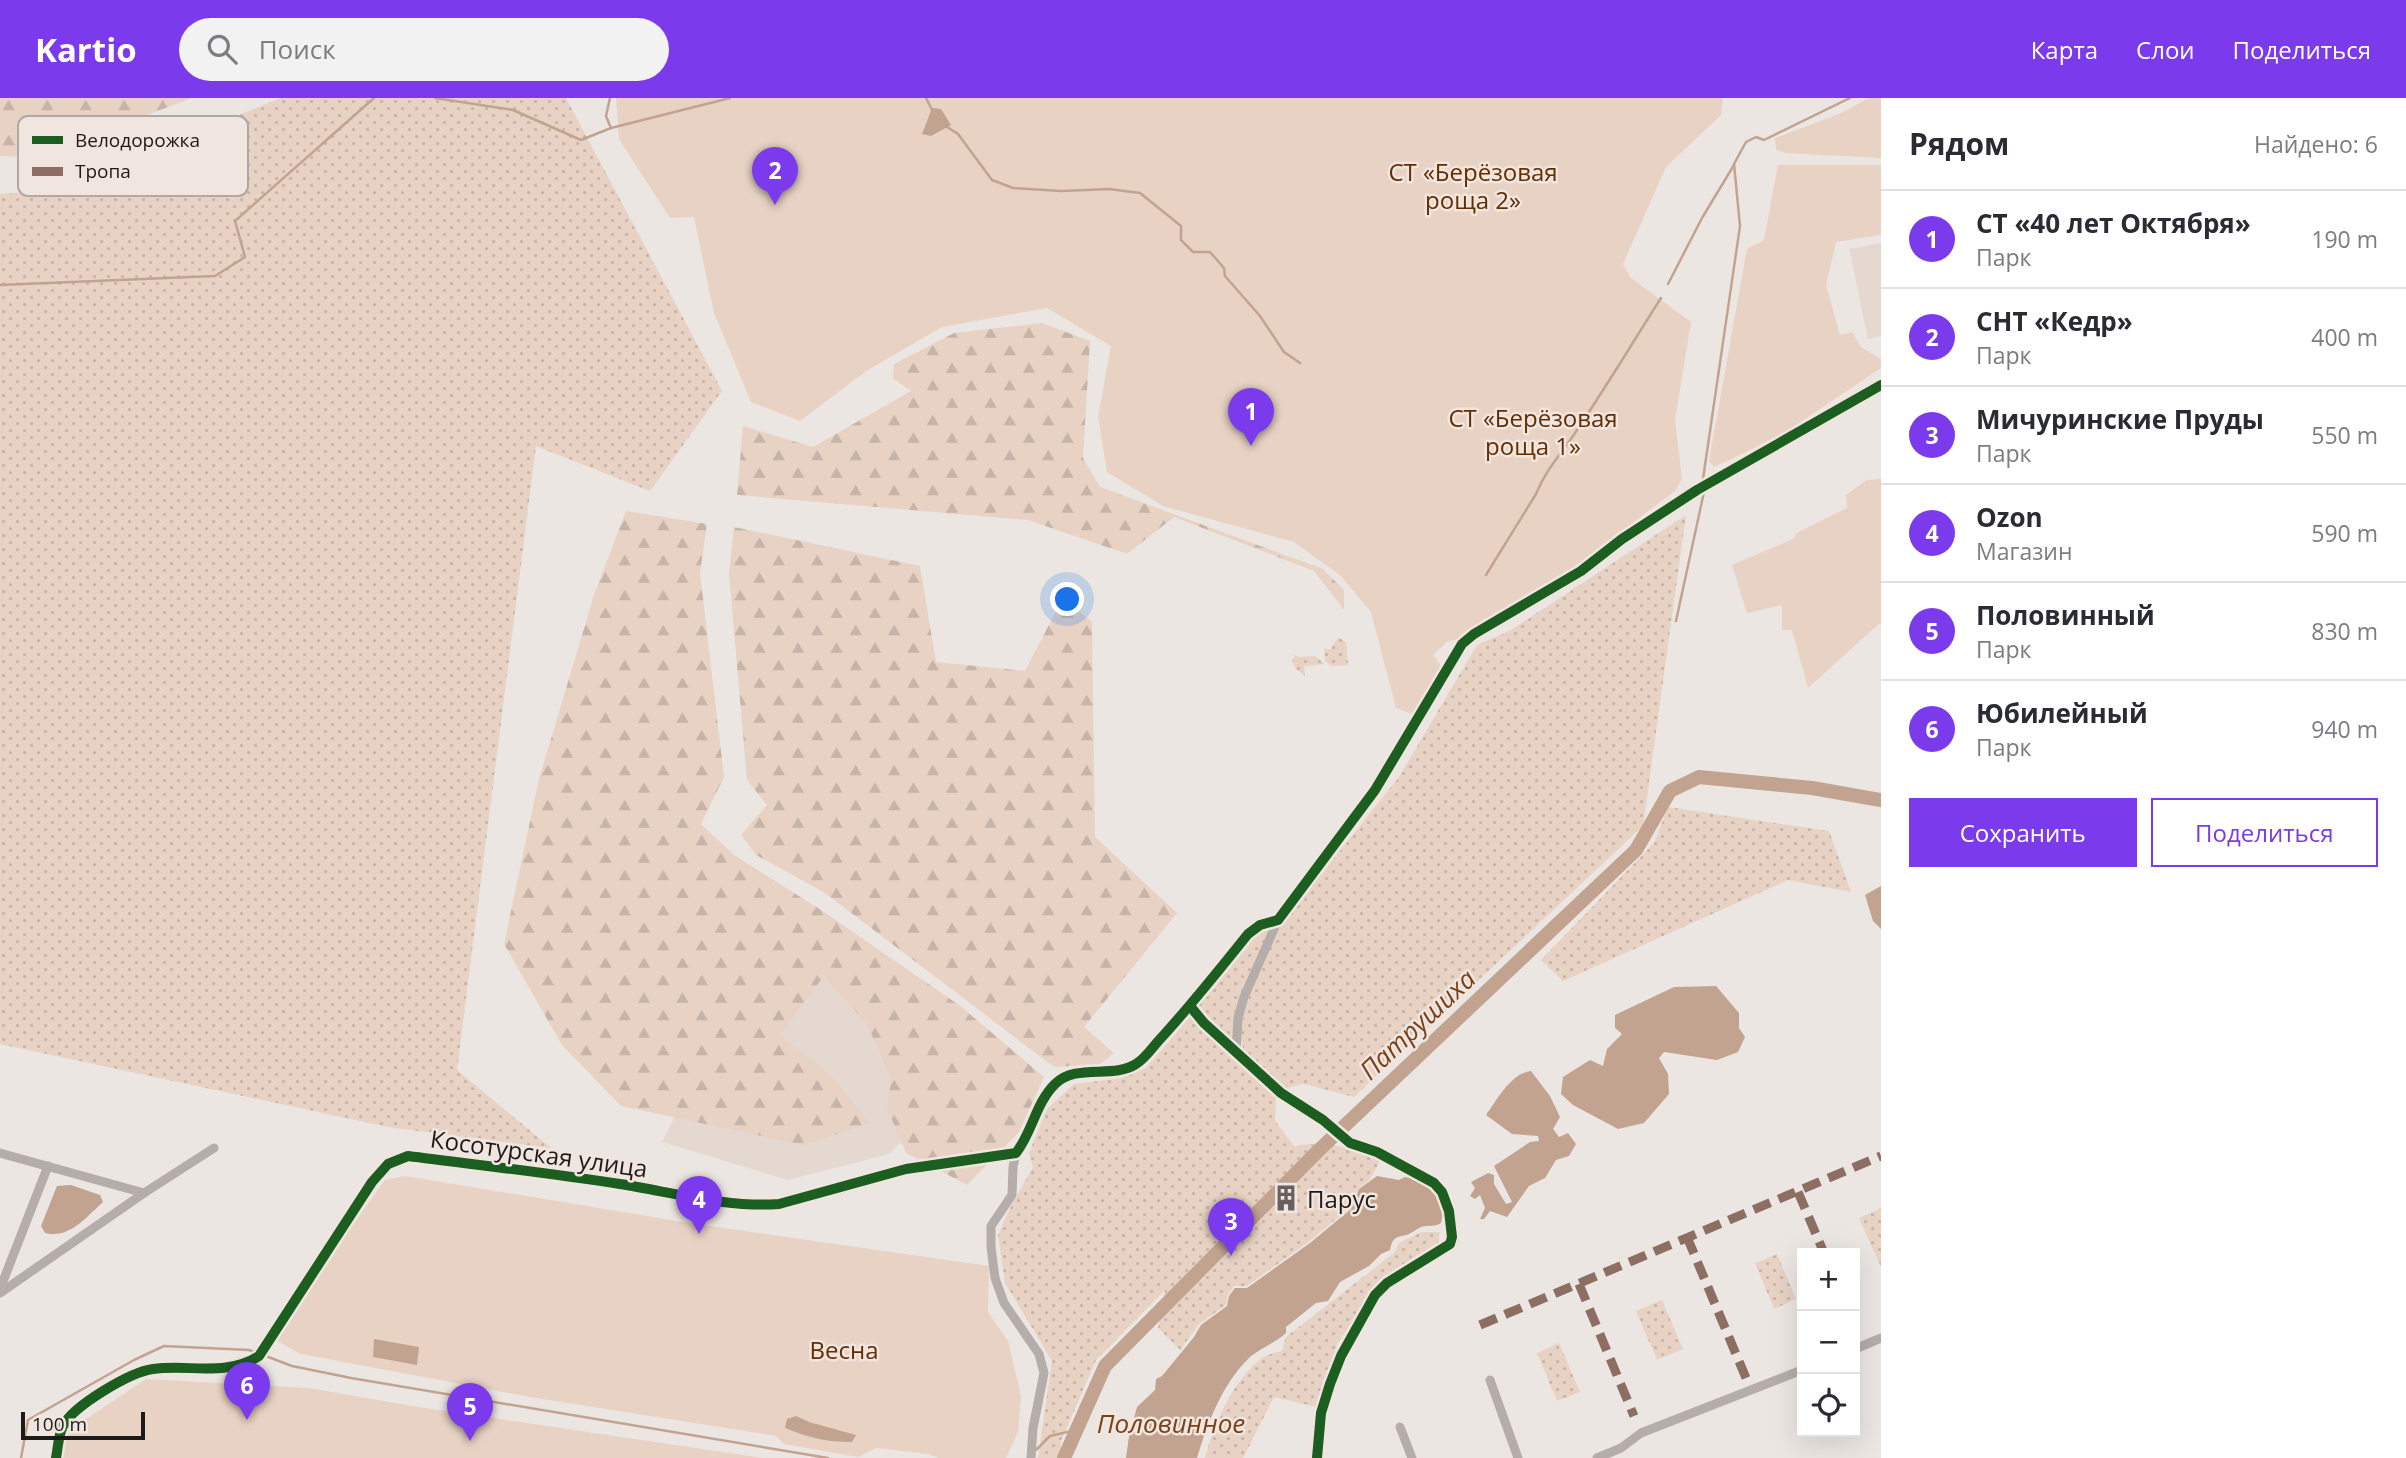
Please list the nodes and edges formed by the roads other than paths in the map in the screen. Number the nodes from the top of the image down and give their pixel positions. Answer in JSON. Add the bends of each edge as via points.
{"nodes":[{"id":1,"x":1881,"y":385,"type":"edge"},
{"id":2,"x":1278,"y":920,"type":"junction"},
{"id":3,"x":1190,"y":1006,"type":"junction"},
{"id":4,"x":1236,"y":1052,"type":"junction"},
{"id":5,"x":214,"y":1148,"type":"dead end"},
{"id":6,"x":0,"y":1153,"type":"edge"},
{"id":7,"x":1016,"y":1153,"type":"junction"},
{"id":8,"x":48,"y":1166,"type":"junction"},
{"id":9,"x":144,"y":1193,"type":"junction"},
{"id":10,"x":0,"y":1291,"type":"edge"},
{"id":11,"x":1881,"y":1338,"type":"edge"},
{"id":12,"x":1860,"y":1347,"type":"edge"},
{"id":13,"x":1797,"y":1372,"type":"edge"},
{"id":14,"x":1490,"y":1380,"type":"dead end"},
{"id":15,"x":1400,"y":1427,"type":"dead end"},
{"id":16,"x":1031,"y":1454,"type":"edge"},
{"id":17,"x":56,"y":1458,"type":"edge"},
{"id":18,"x":1317,"y":1458,"type":"edge"},
{"id":19,"x":1412,"y":1458,"type":"edge"},
{"id":20,"x":1518,"y":1458,"type":"edge"},
{"id":21,"x":1597,"y":1458,"type":"edge"}],
"edges":[{"from":1,"to":2,"type":"street","via":[[1697,490],[1581,571],[1462,644],[1376,790]]},
{"from":2,"to":3,"type":"street","via":[[1248,934]]},
{"from":2,"to":4,"type":"street","via":[[1244,998]]},
{"from":3,"to":4,"type":"street"},
{"from":3,"to":7,"type":"street","via":[[1138,1063],[1119,1072],[1074,1074],[1057,1082],[1038,1106],[1027,1139]]},
{"from":4,"to":18,"type":"street","via":[[1281,1093],[1346,1140],[1434,1183],[1450,1211],[1450,1244],[1387,1283],[1341,1356],[1321,1413]]},
{"from":5,"to":9,"type":"street"},
{"from":6,"to":8,"type":"street"},
{"from":7,"to":16,"type":"street","via":[[1012,1195],[991,1226],[991,1247],[1004,1303],[1039,1354],[1044,1373]]},
{"from":7,"to":17,"type":"street","name":"Косотурская улица","via":[[906,1169],[762,1205],[408,1156],[388,1164],[372,1182],[259,1356],[234,1368],[154,1369],[126,1378],[64,1423]]},
{"from":8,"to":9,"type":"street"},
{"from":8,"to":10,"type":"street"},
{"from":9,"to":10,"type":"street"},
{"from":11,"to":12,"type":"street"},
{"from":13,"to":21,"type":"street","via":[[1642,1433]]},
{"from":14,"to":20,"type":"street"},
{"from":15,"to":19,"type":"street"}]}
